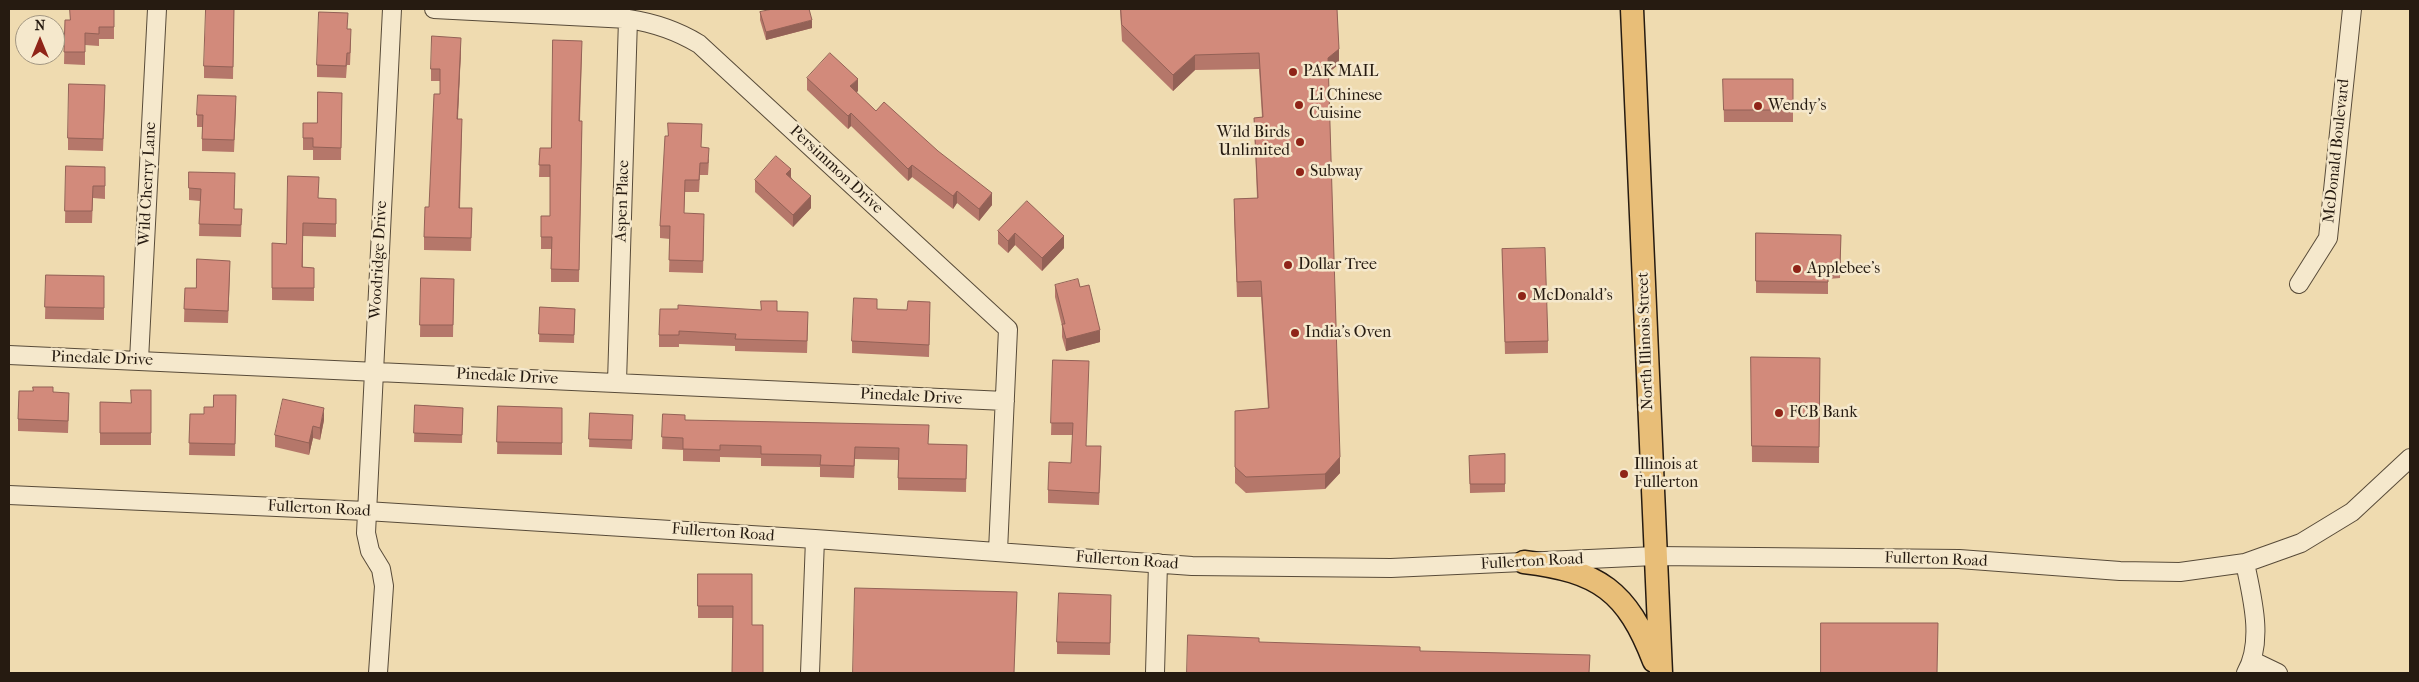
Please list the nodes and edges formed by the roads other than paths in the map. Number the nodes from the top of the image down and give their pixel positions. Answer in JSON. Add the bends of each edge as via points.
{"nodes":[{"id":1,"x":157,"y":9,"type":"edge"},
{"id":2,"x":392,"y":9,"type":"edge"},
{"id":3,"x":434,"y":9,"type":"edge"},
{"id":4,"x":1632,"y":9,"type":"edge"},
{"id":5,"x":2352,"y":9,"type":"edge"},
{"id":6,"x":628,"y":19,"type":"junction"},
{"id":7,"x":2299,"y":284,"type":"dead end"},
{"id":8,"x":9,"y":355,"type":"edge"},
{"id":9,"x":139,"y":360,"type":"junction"},
{"id":10,"x":374,"y":371,"type":"junction"},
{"id":11,"x":617,"y":382,"type":"junction"},
{"id":12,"x":1005,"y":401,"type":"junction"},
{"id":13,"x":2410,"y":458,"type":"edge"},
{"id":14,"x":9,"y":494,"type":"edge"},
{"id":15,"x":366,"y":511,"type":"junction"},
{"id":16,"x":815,"y":538,"type":"junction"},
{"id":17,"x":998,"y":552,"type":"junction"},
{"id":18,"x":1655,"y":556,"type":"junction"},
{"id":19,"x":1524,"y":562,"type":"junction"},
{"id":20,"x":1158,"y":563,"type":"junction"},
{"id":21,"x":2245,"y":563,"type":"junction"},
{"id":22,"x":2250,"y":667,"type":"edge"},
{"id":23,"x":378,"y":673,"type":"edge"},
{"id":24,"x":810,"y":673,"type":"edge"},
{"id":25,"x":1155,"y":673,"type":"edge"},
{"id":26,"x":1660,"y":673,"type":"edge"},
{"id":27,"x":2278,"y":673,"type":"edge"}],
"edges":[{"from":1,"to":9,"type":"street","name":"Wild Cherry Lane"},
{"from":2,"to":10,"type":"street","name":"Woodridge Drive"},
{"from":3,"to":6,"type":"street","name":"Persimmon Drive"},
{"from":4,"to":18,"type":"main road","name":"North Illinois Street"},
{"from":5,"to":7,"type":"street","name":"McDonald Boulevard","via":[[2328,238]]},
{"from":6,"to":11,"type":"street","name":"Aspen Place"},
{"from":6,"to":12,"type":"street","name":"Persimmon Drive","via":[[657,24],[699,44],[1008,329]]},
{"from":8,"to":9,"type":"street","name":"Pinedale Drive"},
{"from":9,"to":10,"type":"street","name":"Pinedale Drive"},
{"from":10,"to":11,"type":"street","name":"Pinedale Drive"},
{"from":10,"to":15,"type":"street","name":"Woodridge Drive"},
{"from":11,"to":12,"type":"street","name":"Pinedale Drive"},
{"from":12,"to":17,"type":"street","name":"Persimmon Drive"},
{"from":13,"to":21,"type":"street","name":"Fullerton Road","via":[[2352,512],[2300,543]]},
{"from":14,"to":15,"type":"street","name":"Fullerton Road"},
{"from":15,"to":16,"type":"street","name":"Fullerton Road"},
{"from":15,"to":23,"type":"street","name":"Woodridge Drive","via":[[370,551],[381,568],[384,586]]},
{"from":16,"to":17,"type":"street","name":"Fullerton Road"},
{"from":16,"to":24,"type":"street"},
{"from":17,"to":20,"type":"street","name":"Fullerton Road"},
{"from":18,"to":19,"type":"street","name":"Fullerton Road"},
{"from":18,"to":21,"type":"street","name":"Fullerton Road","via":[[1959,558],[2120,571],[2180,572]]},
{"from":18,"to":26,"type":"main road","name":"North Illinois Street"},
{"from":19,"to":20,"type":"street","name":"Fullerton Road","via":[[1391,568]]},
{"from":19,"to":26,"type":"main road","via":[[1558,566],[1583,574],[1610,590],[1628,608],[1645,636]]},
{"from":20,"to":25,"type":"street"},
{"from":21,"to":22,"type":"street","via":[[2255,612]]},
{"from":22,"to":27,"type":"street"}]}
